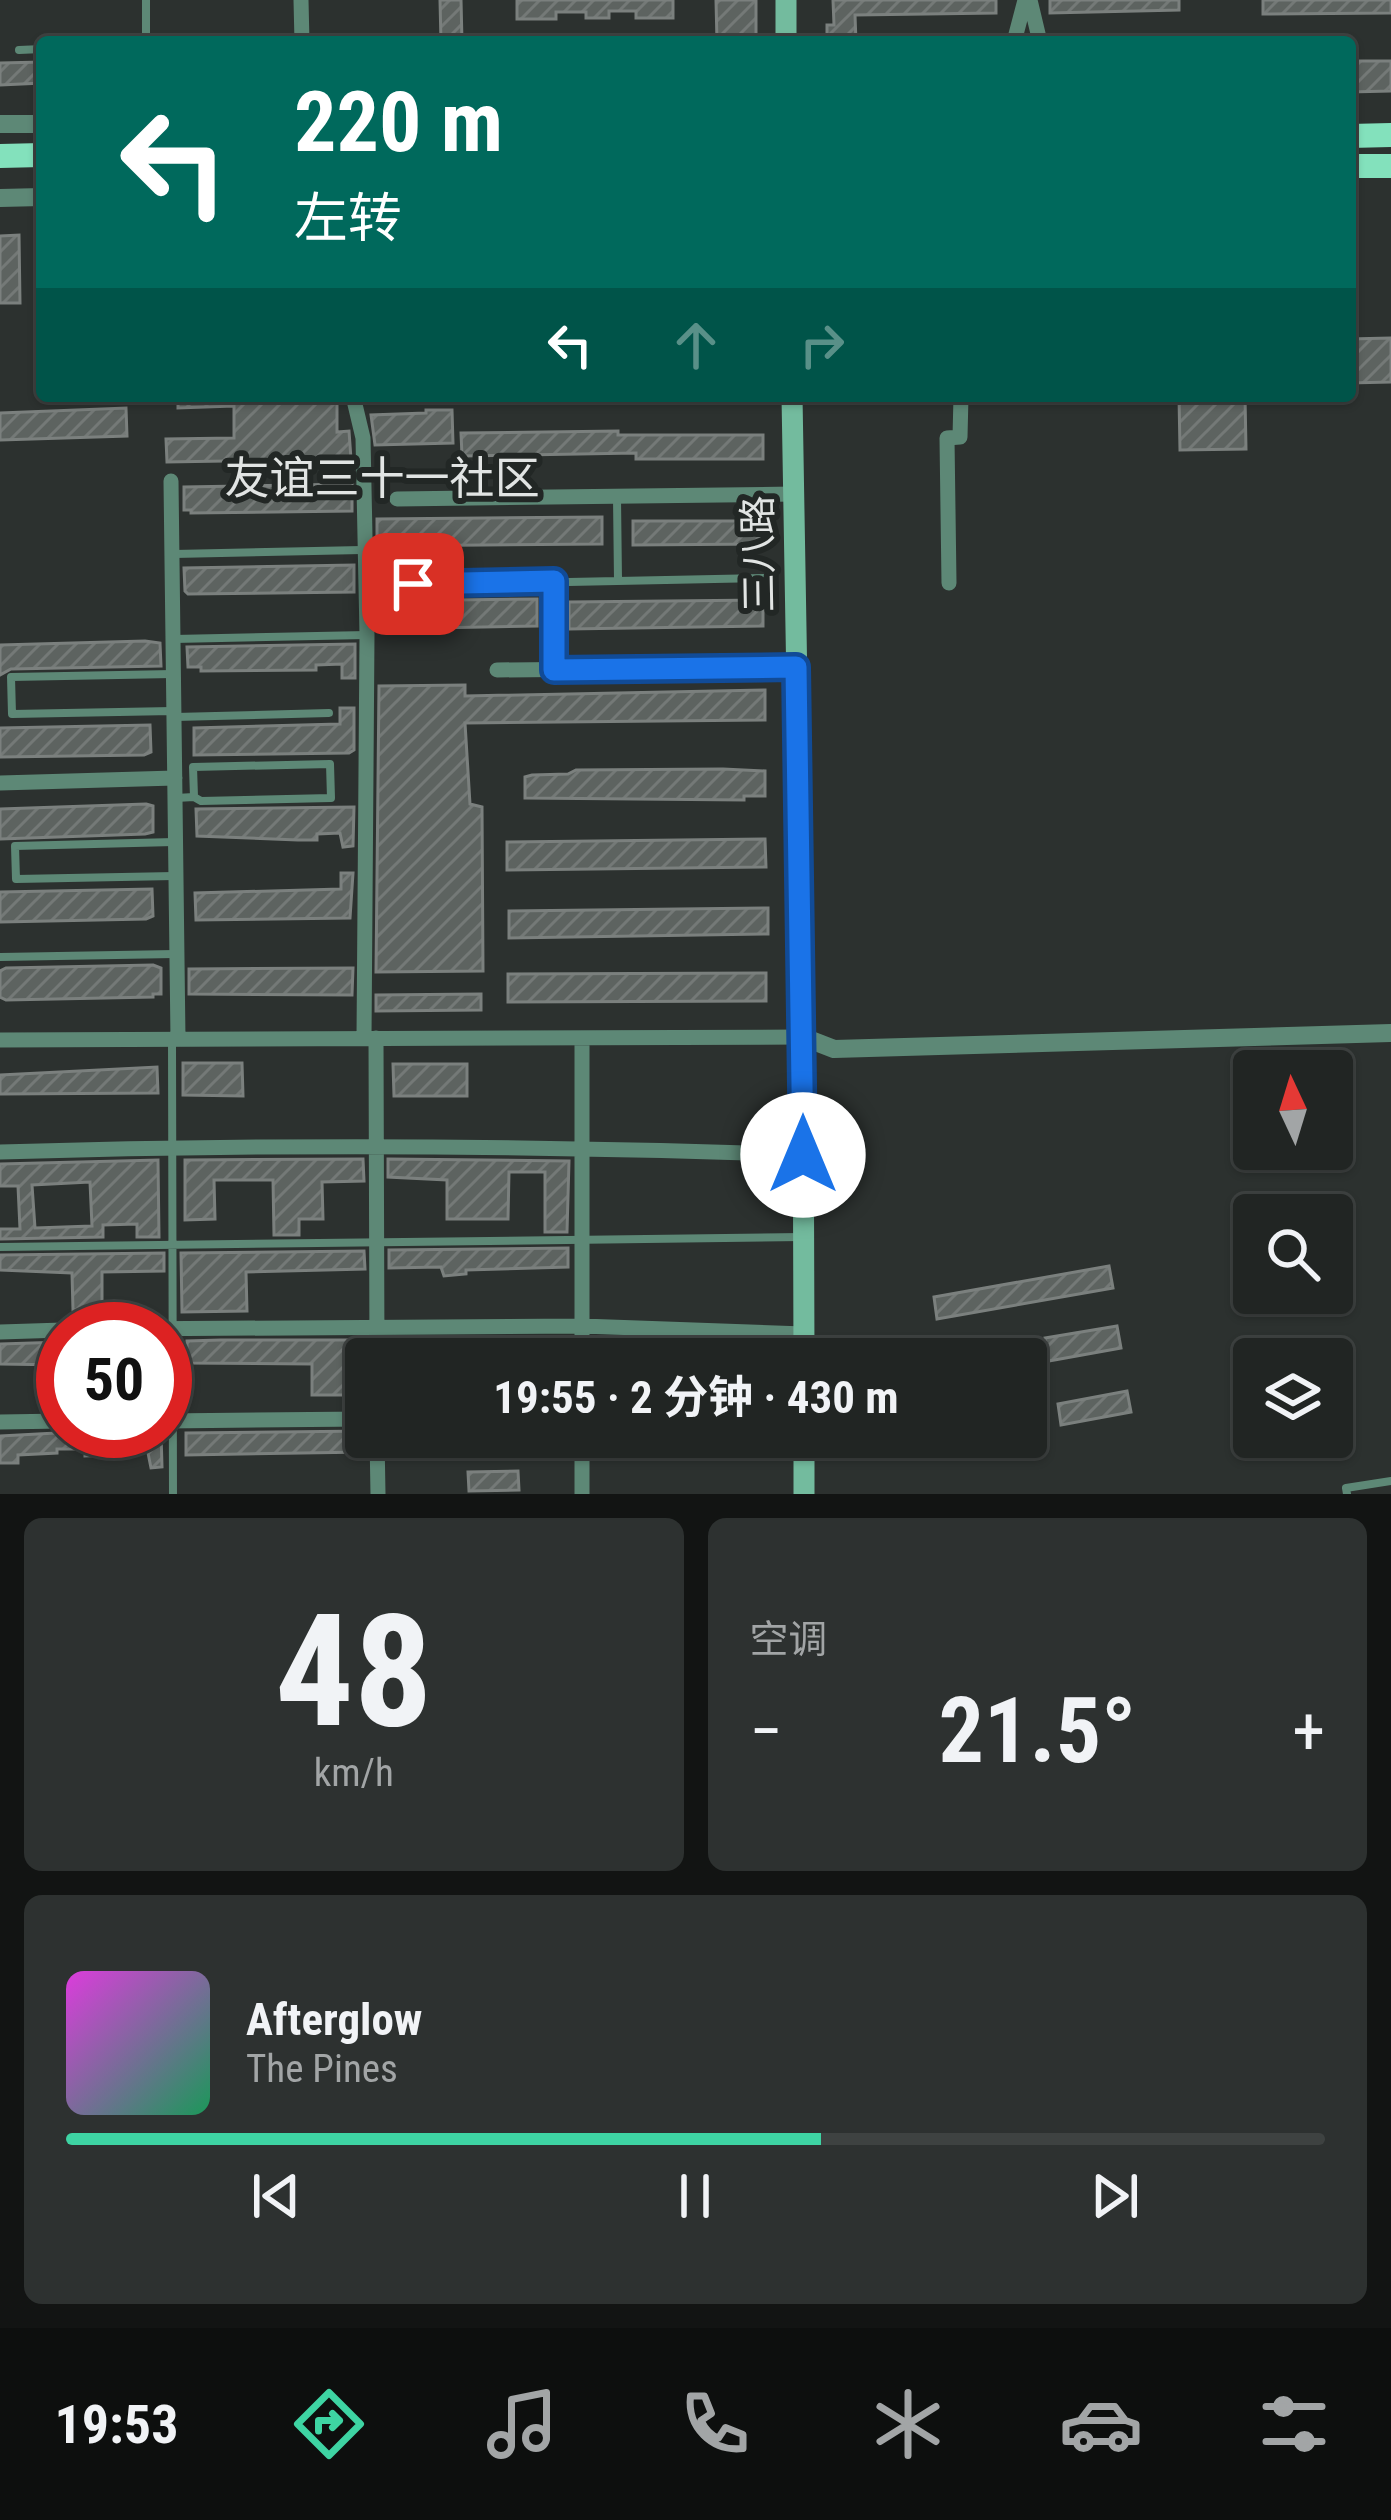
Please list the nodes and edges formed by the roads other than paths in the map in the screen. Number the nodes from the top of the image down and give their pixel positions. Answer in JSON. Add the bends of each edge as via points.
{"nodes":[{"id":1,"x":146,"y":0,"type":"edge"},
{"id":2,"x":301,"y":0,"type":"edge"},
{"id":3,"x":786,"y":0,"type":"edge"},
{"id":4,"x":1028,"y":0,"type":"edge"},
{"id":5,"x":146,"y":36,"type":"edge"},
{"id":6,"x":302,"y":36,"type":"edge"},
{"id":7,"x":786,"y":36,"type":"edge"},
{"id":8,"x":1016,"y":36,"type":"edge"},
{"id":9,"x":1038,"y":36,"type":"edge"},
{"id":10,"x":36,"y":49,"type":"edge"},
{"id":11,"x":19,"y":50,"type":"dead end"},
{"id":12,"x":0,"y":124,"type":"edge"},
{"id":13,"x":36,"y":124,"type":"edge"},
{"id":14,"x":1356,"y":136,"type":"edge"},
{"id":15,"x":1391,"y":136,"type":"edge"},
{"id":16,"x":36,"y":155,"type":"edge"},
{"id":17,"x":0,"y":156,"type":"edge"},
{"id":18,"x":1356,"y":166,"type":"edge"},
{"id":19,"x":1391,"y":166,"type":"edge"},
{"id":20,"x":0,"y":171,"type":"edge"},
{"id":21,"x":36,"y":171,"type":"edge"},
{"id":22,"x":36,"y":197,"type":"edge"},
{"id":23,"x":0,"y":198,"type":"edge"},
{"id":24,"x":354,"y":402,"type":"edge"},
{"id":25,"x":792,"y":402,"type":"edge"},
{"id":26,"x":961,"y":402,"type":"edge"},
{"id":27,"x":171,"y":481,"type":"dead end"},
{"id":28,"x":794,"y":494,"type":"junction"},
{"id":29,"x":617,"y":496,"type":"junction"},
{"id":30,"x":397,"y":499,"type":"dead end"},
{"id":31,"x":365,"y":550,"type":"junction"},
{"id":32,"x":172,"y":554,"type":"junction"},
{"id":33,"x":763,"y":578,"type":"dead end"},
{"id":34,"x":619,"y":580,"type":"junction"},
{"id":35,"x":554,"y":581,"type":"junction"},
{"id":36,"x":950,"y":583,"type":"dead end"},
{"id":37,"x":366,"y":586,"type":"junction"},
{"id":38,"x":368,"y":635,"type":"junction"},
{"id":39,"x":173,"y":639,"type":"junction"},
{"id":40,"x":796,"y":667,"type":"junction"},
{"id":41,"x":497,"y":670,"type":"dead end"},
{"id":42,"x":554,"y":670,"type":"junction"},
{"id":43,"x":173,"y":674,"type":"junction"},
{"id":44,"x":329,"y":713,"type":"dead end"},
{"id":45,"x":174,"y":714,"type":"junction"},
{"id":46,"x":175,"y":778,"type":"junction"},
{"id":47,"x":0,"y":783,"type":"edge"},
{"id":48,"x":194,"y":797,"type":"junction"},
{"id":49,"x":175,"y":798,"type":"junction"},
{"id":50,"x":176,"y":842,"type":"junction"},
{"id":51,"x":176,"y":876,"type":"junction"},
{"id":52,"x":177,"y":954,"type":"junction"},
{"id":53,"x":0,"y":957,"type":"edge"},
{"id":54,"x":1391,"y":1033,"type":"edge"},
{"id":55,"x":803,"y":1036,"type":"junction"},
{"id":56,"x":582,"y":1037,"type":"junction"},
{"id":57,"x":370,"y":1038,"type":"junction"},
{"id":58,"x":175,"y":1039,"type":"junction"},
{"id":59,"x":0,"y":1040,"type":"edge"},
{"id":60,"x":172,"y":1147,"type":"junction"},
{"id":61,"x":376,"y":1147,"type":"junction"},
{"id":62,"x":582,"y":1147,"type":"junction"},
{"id":63,"x":0,"y":1152,"type":"edge"},
{"id":64,"x":803,"y":1155,"type":"junction"},
{"id":65,"x":803,"y":1237,"type":"junction"},
{"id":66,"x":582,"y":1242,"type":"junction"},
{"id":67,"x":376,"y":1243,"type":"junction"},
{"id":68,"x":172,"y":1245,"type":"junction"},
{"id":69,"x":0,"y":1247,"type":"edge"},
{"id":70,"x":172,"y":1302,"type":"edge"},
{"id":71,"x":377,"y":1327,"type":"junction"},
{"id":72,"x":582,"y":1327,"type":"junction"},
{"id":73,"x":192,"y":1328,"type":"edge"},
{"id":74,"x":36,"y":1331,"type":"edge"},
{"id":75,"x":0,"y":1332,"type":"edge"},
{"id":76,"x":803,"y":1334,"type":"junction"},
{"id":77,"x":377,"y":1338,"type":"edge"},
{"id":78,"x":582,"y":1338,"type":"edge"},
{"id":79,"x":803,"y":1338,"type":"edge"},
{"id":80,"x":345,"y":1419,"type":"edge"},
{"id":81,"x":36,"y":1421,"type":"edge"},
{"id":82,"x":192,"y":1421,"type":"edge"},
{"id":83,"x":0,"y":1422,"type":"edge"},
{"id":84,"x":171,"y":1458,"type":"edge"},
{"id":85,"x":377,"y":1458,"type":"edge"},
{"id":86,"x":582,"y":1458,"type":"edge"},
{"id":87,"x":804,"y":1458,"type":"edge"},
{"id":88,"x":1391,"y":1481,"type":"edge"},
{"id":89,"x":173,"y":1494,"type":"edge"},
{"id":90,"x":378,"y":1494,"type":"edge"},
{"id":91,"x":583,"y":1494,"type":"edge"},
{"id":92,"x":804,"y":1494,"type":"edge"},
{"id":93,"x":1347,"y":1494,"type":"edge"}],
"edges":[{"from":1,"to":5,"type":"lane"},
{"from":2,"to":6,"type":"street"},
{"from":3,"to":7,"type":"main road"},
{"from":4,"to":8,"type":"street"},
{"from":4,"to":9,"type":"street"},
{"from":10,"to":11,"type":"lane"},
{"from":12,"to":13,"type":"street"},
{"from":14,"to":15,"type":"main road"},
{"from":16,"to":17,"type":"main road"},
{"from":18,"to":19,"type":"main road"},
{"from":20,"to":21,"type":"main road"},
{"from":22,"to":23,"type":"street"},
{"from":24,"to":31,"type":"street"},
{"from":25,"to":28,"type":"main road","name":"三八路"},
{"from":26,"to":36,"type":"street","via":[[960,437],[947,438]]},
{"from":27,"to":32,"type":"street"},
{"from":28,"to":29,"type":"street"},
{"from":28,"to":40,"type":"main road","name":"三八路"},
{"from":29,"to":30,"type":"street"},
{"from":29,"to":34,"type":"lane"},
{"from":31,"to":32,"type":"lane"},
{"from":31,"to":37,"type":"street"},
{"from":32,"to":39,"type":"street"},
{"from":33,"to":34,"type":"lane"},
{"from":34,"to":35,"type":"lane"},
{"from":35,"to":37,"type":"lane"},
{"from":35,"to":42,"type":"lane"},
{"from":37,"to":38,"type":"street"},
{"from":38,"to":39,"type":"lane"},
{"from":38,"to":57,"type":"street"},
{"from":39,"to":43,"type":"street"},
{"from":40,"to":42,"type":"street"},
{"from":40,"to":55,"type":"main road","name":"三八路"},
{"from":41,"to":42,"type":"street"},
{"from":43,"to":45,"type":"street"},
{"from":43,"to":45,"type":"lane","via":[[11,677],[11,714]]},
{"from":44,"to":45,"type":"lane"},
{"from":45,"to":46,"type":"street"},
{"from":46,"to":47,"type":"street"},
{"from":46,"to":49,"type":"street"},
{"from":48,"to":48,"type":"lane","via":[[331,798],[331,764],[194,767]]},
{"from":48,"to":49,"type":"lane"},
{"from":49,"to":50,"type":"street"},
{"from":50,"to":51,"type":"street"},
{"from":50,"to":51,"type":"lane","via":[[15,846],[16,879]]},
{"from":51,"to":52,"type":"street"},
{"from":52,"to":53,"type":"lane"},
{"from":52,"to":58,"type":"street"},
{"from":54,"to":55,"type":"street","via":[[834,1049]]},
{"from":55,"to":56,"type":"street"},
{"from":55,"to":64,"type":"main road","name":"三八路"},
{"from":56,"to":57,"type":"street"},
{"from":56,"to":62,"type":"street"},
{"from":57,"to":58,"type":"street"},
{"from":57,"to":61,"type":"street"},
{"from":58,"to":59,"type":"street"},
{"from":58,"to":60,"type":"lane"},
{"from":60,"to":61,"type":"street"},
{"from":60,"to":63,"type":"street"},
{"from":60,"to":68,"type":"lane"},
{"from":61,"to":62,"type":"street"},
{"from":61,"to":67,"type":"street"},
{"from":62,"to":64,"type":"street"},
{"from":62,"to":66,"type":"street"},
{"from":64,"to":65,"type":"main road","name":"三八路"},
{"from":65,"to":66,"type":"lane"},
{"from":65,"to":76,"type":"main road","name":"三八路"},
{"from":66,"to":67,"type":"lane"},
{"from":66,"to":72,"type":"street"},
{"from":67,"to":68,"type":"lane"},
{"from":67,"to":71,"type":"street"},
{"from":68,"to":69,"type":"lane"},
{"from":68,"to":70,"type":"lane"},
{"from":71,"to":72,"type":"street"},
{"from":71,"to":73,"type":"street"},
{"from":71,"to":77,"type":"street"},
{"from":72,"to":76,"type":"street"},
{"from":72,"to":78,"type":"street"},
{"from":74,"to":75,"type":"street"},
{"from":76,"to":79,"type":"main road","name":"三八路"},
{"from":80,"to":82,"type":"street"},
{"from":81,"to":83,"type":"street"},
{"from":84,"to":89,"type":"lane"},
{"from":85,"to":90,"type":"street"},
{"from":86,"to":91,"type":"street"},
{"from":87,"to":92,"type":"main road"},
{"from":88,"to":93,"type":"lane"}]}
